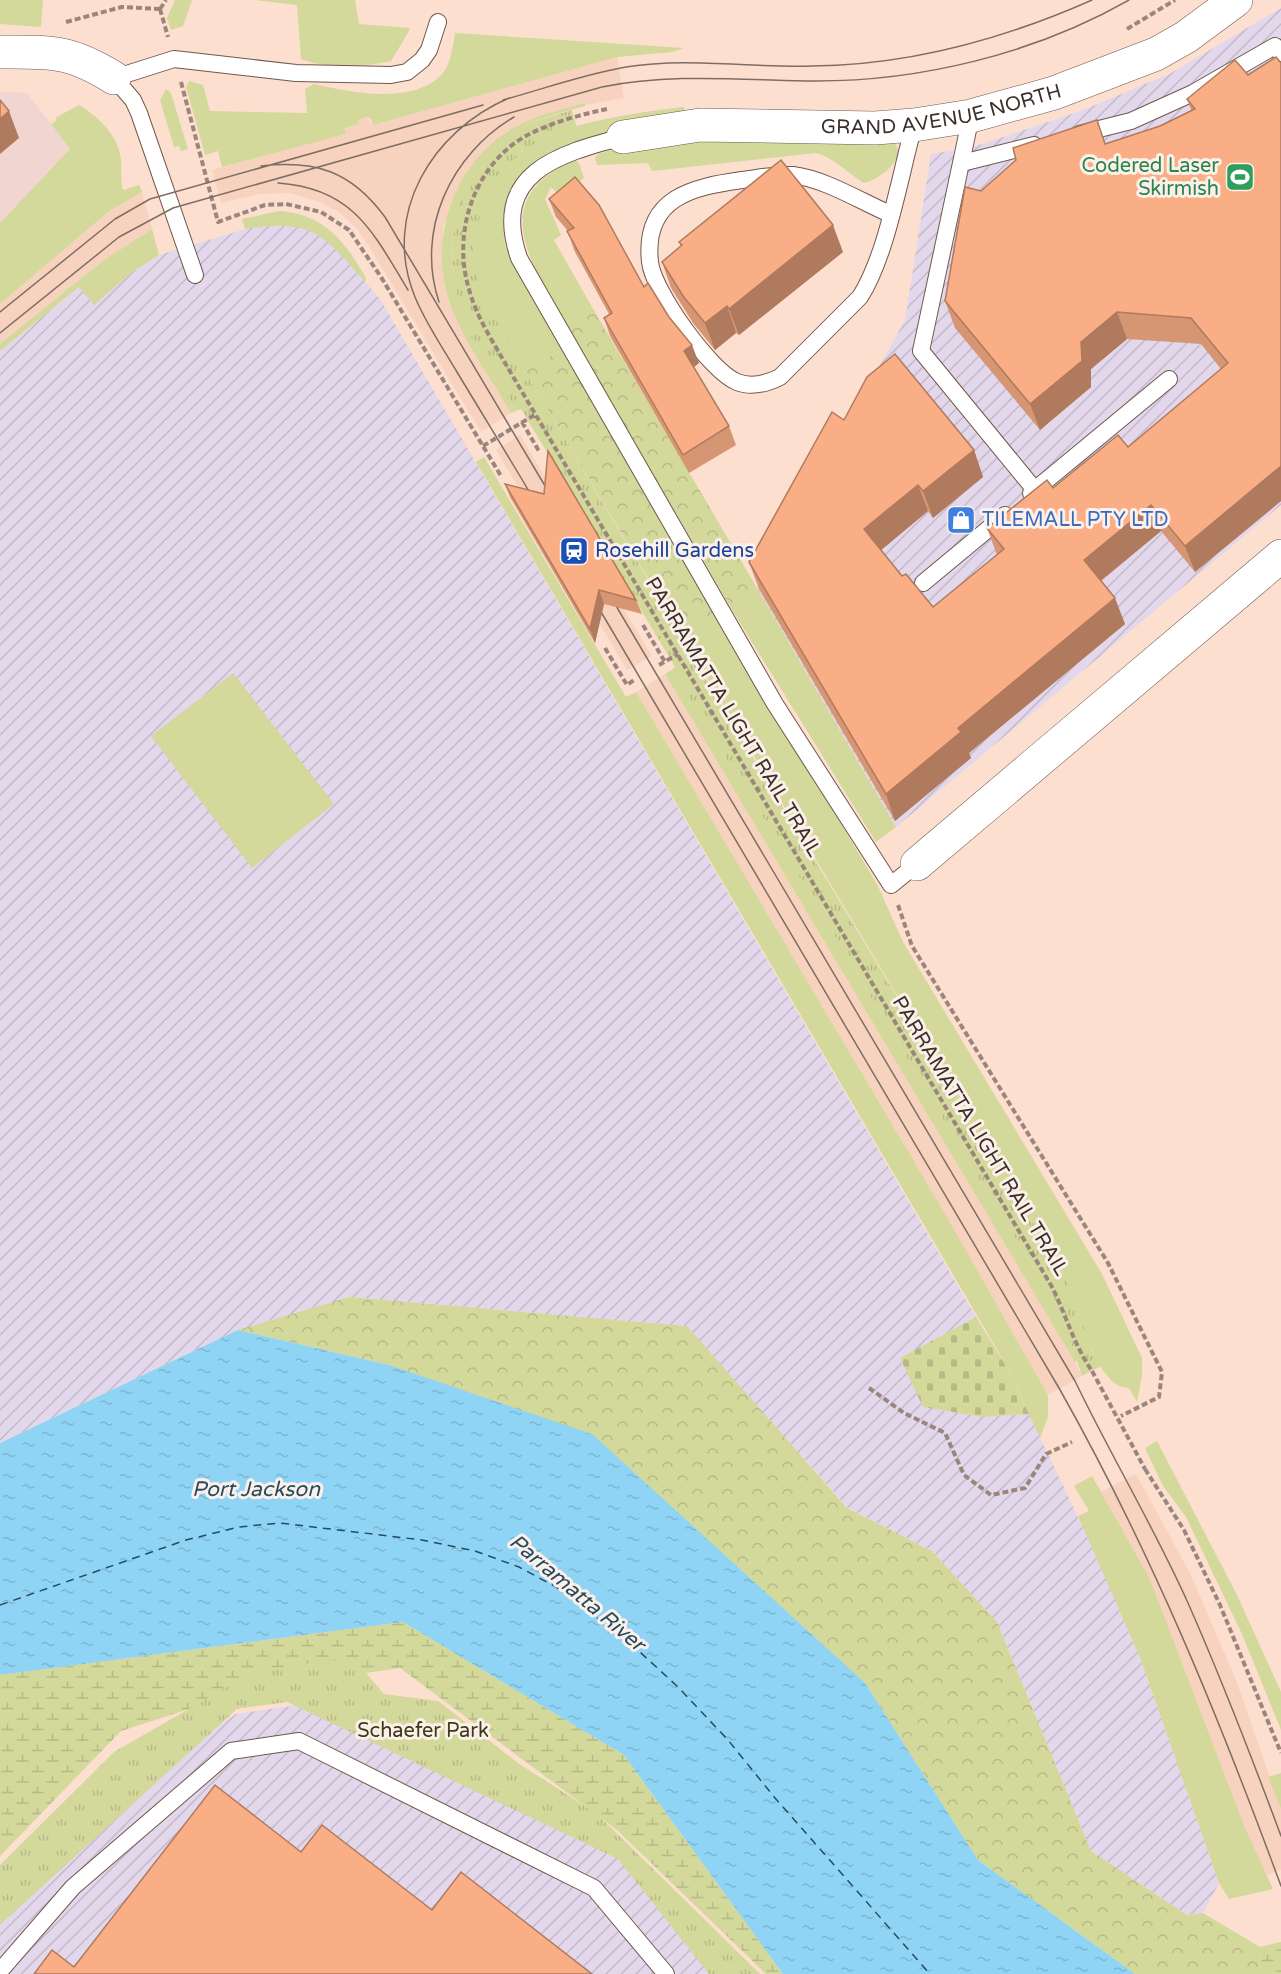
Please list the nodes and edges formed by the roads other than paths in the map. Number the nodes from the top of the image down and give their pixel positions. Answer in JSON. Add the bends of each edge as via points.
{"nodes":[{"id":1,"x":1236,"y":0,"type":"edge"},
{"id":2,"x":438,"y":22,"type":"dead end"},
{"id":3,"x":0,"y":52,"type":"edge"},
{"id":4,"x":1281,"y":53,"type":"edge"},
{"id":5,"x":114,"y":78,"type":"junction"},
{"id":6,"x":971,"y":116,"type":"junction"},
{"id":7,"x":619,"y":122,"type":"joint"},
{"id":8,"x":914,"y":125,"type":"junction"},
{"id":9,"x":962,"y":163,"type":"junction"},
{"id":10,"x":890,"y":214,"type":"junction"},
{"id":11,"x":195,"y":275,"type":"dead end"},
{"id":12,"x":1169,"y":379,"type":"dead end"},
{"id":13,"x":1035,"y":490,"type":"junction"},
{"id":14,"x":1281,"y":556,"type":"edge"},
{"id":15,"x":922,"y":583,"type":"dead end"},
{"id":16,"x":917,"y":864,"type":"joint"},
{"id":17,"x":0,"y":1971,"type":"edge"},
{"id":18,"x":666,"y":1974,"type":"edge"}],
"edges":[{"from":1,"to":6,"type":"street","name":"GRAND AVENUE NORTH","via":[[1156,54],[1054,93]]},
{"from":2,"to":5,"type":"lane","via":[[422,60],[407,72],[391,75],[296,73],[174,59]]},
{"from":3,"to":5,"type":"street","via":[[57,52]]},
{"from":4,"to":9,"type":"lane","via":[[1275,46],[1193,93],[1131,121]]},
{"from":5,"to":11,"type":"lane","via":[[139,113]]},
{"from":6,"to":8,"type":"street","name":"GRAND AVENUE NORTH"},
{"from":6,"to":9,"type":"lane"},
{"from":7,"to":8,"type":"street","name":"GRAND AVENUE NORTH","via":[[864,128]]},
{"from":7,"to":16,"type":"lane","via":[[553,159],[528,180],[514,209],[513,241],[519,258],[775,704],[891,885]]},
{"from":8,"to":10,"type":"lane"},
{"from":9,"to":13,"type":"lane","via":[[921,351]]},
{"from":10,"to":10,"type":"lane","via":[[876,267],[860,297],[792,367],[767,384],[754,386],[725,375],[688,334],[653,276],[650,249],[655,223],[671,202],[699,187],[793,175]]},
{"from":12,"to":13,"type":"lane"},
{"from":13,"to":15,"type":"lane"},
{"from":14,"to":16,"type":"street"},
{"from":17,"to":18,"type":"lane","via":[[73,1887],[231,1751],[299,1741],[594,1888]]}]}
